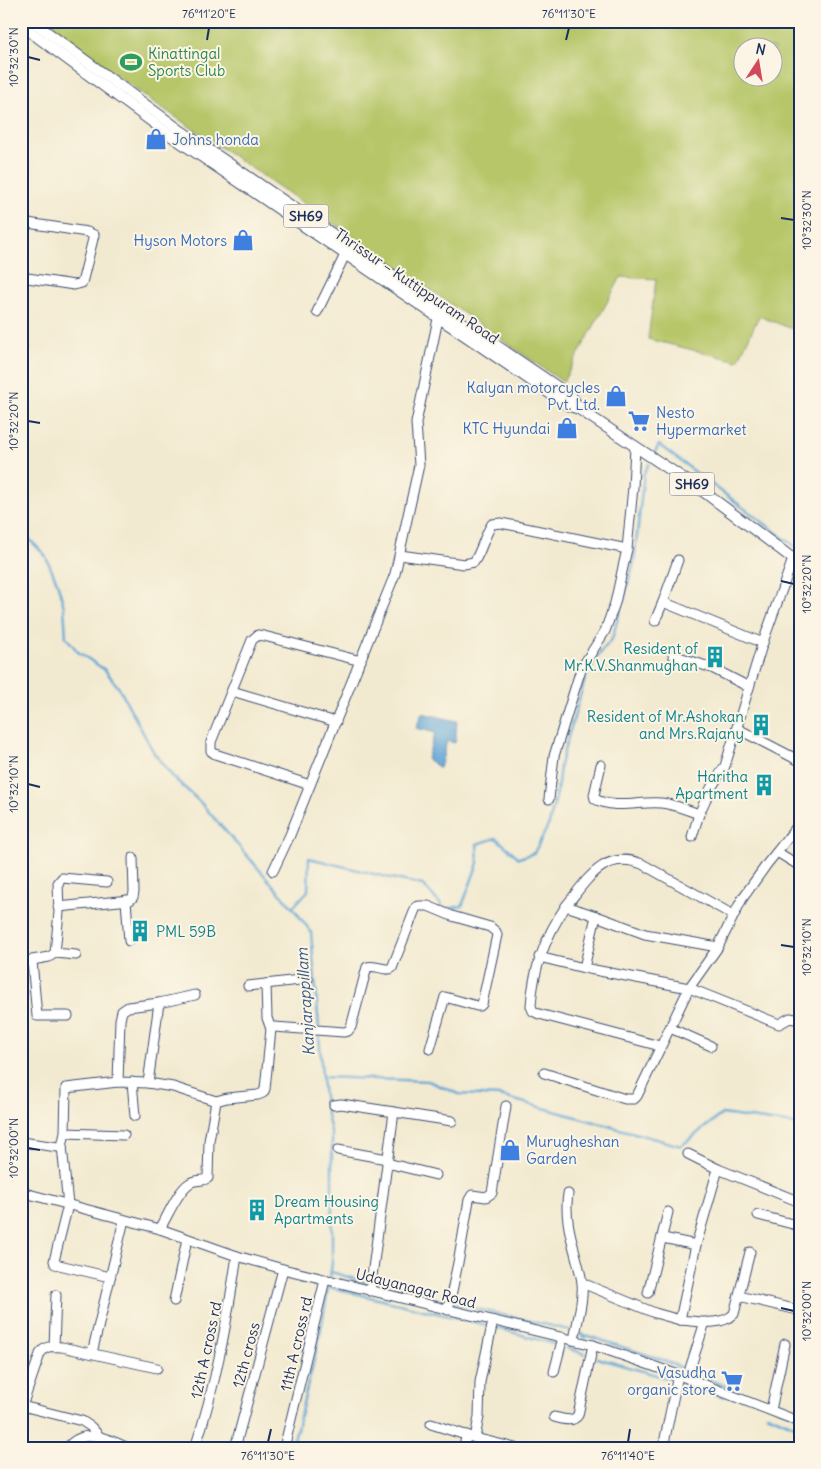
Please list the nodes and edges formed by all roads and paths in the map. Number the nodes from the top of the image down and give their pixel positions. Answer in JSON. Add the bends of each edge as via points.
{"nodes":[{"id":1,"x":32,"y":21,"type":"edge"},
{"id":2,"x":21,"y":25,"type":"edge"},
{"id":3,"x":21,"y":222,"type":"edge"},
{"id":4,"x":345,"y":255,"type":"junction"},
{"id":5,"x":21,"y":277,"type":"edge"},
{"id":6,"x":317,"y":312,"type":"dead end"},
{"id":7,"x":438,"y":319,"type":"junction"},
{"id":8,"x":579,"y":409,"type":"junction"},
{"id":9,"x":635,"y":447,"type":"junction"},
{"id":10,"x":627,"y":549,"type":"junction"},
{"id":11,"x":400,"y":555,"type":"junction"},
{"id":12,"x":678,"y":560,"type":"dead end"},
{"id":13,"x":796,"y":562,"type":"edge"},
{"id":14,"x":663,"y":602,"type":"junction"},
{"id":15,"x":655,"y":621,"type":"dead end"},
{"id":16,"x":763,"y":643,"type":"junction"},
{"id":17,"x":673,"y":656,"type":"dead end"},
{"id":18,"x":361,"y":661,"type":"junction"},
{"id":19,"x":750,"y":687,"type":"junction"},
{"id":20,"x":232,"y":691,"type":"junction"},
{"id":21,"x":336,"y":722,"type":"junction"},
{"id":22,"x":738,"y":729,"type":"junction"},
{"id":23,"x":800,"y":760,"type":"edge"},
{"id":24,"x":601,"y":765,"type":"dead end"},
{"id":25,"x":310,"y":784,"type":"junction"},
{"id":26,"x":549,"y":799,"type":"dead end"},
{"id":27,"x":699,"y":814,"type":"junction"},
{"id":28,"x":800,"y":823,"type":"edge"},
{"id":29,"x":692,"y":837,"type":"dead end"},
{"id":30,"x":776,"y":852,"type":"junction"},
{"id":31,"x":133,"y":858,"type":"dead end"},
{"id":32,"x":800,"y":866,"type":"edge"},
{"id":33,"x":274,"y":871,"type":"dead end"},
{"id":34,"x":107,"y":882,"type":"dead end"},
{"id":35,"x":126,"y":900,"type":"junction"},
{"id":36,"x":58,"y":906,"type":"junction"},
{"id":37,"x":566,"y":906,"type":"junction"},
{"id":38,"x":733,"y":915,"type":"junction"},
{"id":39,"x":596,"y":916,"type":"junction"},
{"id":40,"x":129,"y":941,"type":"dead end"},
{"id":41,"x":718,"y":947,"type":"junction"},
{"id":42,"x":55,"y":953,"type":"junction"},
{"id":43,"x":76,"y":955,"type":"dead end"},
{"id":44,"x":539,"y":958,"type":"junction"},
{"id":45,"x":32,"y":960,"type":"junction"},
{"id":46,"x":21,"y":962,"type":"edge"},
{"id":47,"x":584,"y":968,"type":"junction"},
{"id":48,"x":308,"y":979,"type":"dead end"},
{"id":49,"x":266,"y":984,"type":"junction"},
{"id":50,"x":248,"y":986,"type":"dead end"},
{"id":51,"x":689,"y":988,"type":"junction"},
{"id":52,"x":195,"y":995,"type":"dead end"},
{"id":53,"x":159,"y":1003,"type":"junction"},
{"id":54,"x":68,"y":1016,"type":"dead end"},
{"id":55,"x":800,"y":1020,"type":"edge"},
{"id":56,"x":670,"y":1028,"type":"junction"},
{"id":57,"x":271,"y":1029,"type":"junction"},
{"id":58,"x":660,"y":1046,"type":"junction"},
{"id":59,"x":711,"y":1046,"type":"dead end"},
{"id":60,"x":430,"y":1048,"type":"dead end"},
{"id":61,"x":544,"y":1073,"type":"dead end"},
{"id":62,"x":118,"y":1082,"type":"junction"},
{"id":63,"x":132,"y":1082,"type":"junction"},
{"id":64,"x":148,"y":1083,"type":"junction"},
{"id":65,"x":216,"y":1101,"type":"junction"},
{"id":66,"x":334,"y":1105,"type":"dead end"},
{"id":67,"x":506,"y":1106,"type":"dead end"},
{"id":68,"x":394,"y":1112,"type":"junction"},
{"id":69,"x":135,"y":1116,"type":"dead end"},
{"id":70,"x":452,"y":1121,"type":"dead end"},
{"id":71,"x":65,"y":1134,"type":"junction"},
{"id":72,"x":124,"y":1135,"type":"dead end"},
{"id":73,"x":21,"y":1142,"type":"edge"},
{"id":74,"x":62,"y":1146,"type":"junction"},
{"id":75,"x":338,"y":1150,"type":"dead end"},
{"id":76,"x":688,"y":1154,"type":"dead end"},
{"id":77,"x":387,"y":1161,"type":"junction"},
{"id":78,"x":718,"y":1169,"type":"junction"},
{"id":79,"x":436,"y":1175,"type":"dead end"},
{"id":80,"x":21,"y":1192,"type":"edge"},
{"id":81,"x":568,"y":1194,"type":"dead end"},
{"id":82,"x":800,"y":1202,"type":"edge"},
{"id":83,"x":68,"y":1205,"type":"junction"},
{"id":84,"x":668,"y":1212,"type":"dead end"},
{"id":85,"x":758,"y":1215,"type":"dead end"},
{"id":86,"x":124,"y":1220,"type":"junction"},
{"id":87,"x":800,"y":1226,"type":"edge"},
{"id":88,"x":160,"y":1230,"type":"junction"},
{"id":89,"x":663,"y":1238,"type":"junction"},
{"id":90,"x":187,"y":1239,"type":"junction"},
{"id":91,"x":696,"y":1245,"type":"junction"},
{"id":92,"x":750,"y":1252,"type":"dead end"},
{"id":93,"x":237,"y":1256,"type":"junction"},
{"id":94,"x":283,"y":1269,"type":"junction"},
{"id":95,"x":110,"y":1277,"type":"junction"},
{"id":96,"x":328,"y":1280,"type":"junction"},
{"id":97,"x":582,"y":1283,"type":"junction"},
{"id":98,"x":370,"y":1291,"type":"junction"},
{"id":99,"x":648,"y":1293,"type":"dead end"},
{"id":100,"x":56,"y":1295,"type":"dead end"},
{"id":101,"x":739,"y":1296,"type":"junction"},
{"id":102,"x":174,"y":1301,"type":"dead end"},
{"id":103,"x":448,"y":1310,"type":"junction"},
{"id":104,"x":798,"y":1310,"type":"edge"},
{"id":105,"x":680,"y":1320,"type":"junction"},
{"id":106,"x":705,"y":1322,"type":"junction"},
{"id":107,"x":492,"y":1325,"type":"junction"},
{"id":108,"x":562,"y":1337,"type":"junction"},
{"id":109,"x":574,"y":1340,"type":"junction"},
{"id":110,"x":785,"y":1344,"type":"dead end"},
{"id":111,"x":593,"y":1345,"type":"junction"},
{"id":112,"x":54,"y":1346,"type":"junction"},
{"id":113,"x":92,"y":1353,"type":"junction"},
{"id":114,"x":157,"y":1368,"type":"dead end"},
{"id":115,"x":554,"y":1372,"type":"dead end"},
{"id":116,"x":678,"y":1375,"type":"junction"},
{"id":117,"x":688,"y":1378,"type":"junction"},
{"id":118,"x":22,"y":1407,"type":"edge"},
{"id":119,"x":771,"y":1410,"type":"junction"},
{"id":120,"x":554,"y":1417,"type":"dead end"},
{"id":121,"x":800,"y":1422,"type":"edge"},
{"id":122,"x":431,"y":1424,"type":"dead end"},
{"id":123,"x":99,"y":1436,"type":"junction"},
{"id":124,"x":471,"y":1437,"type":"junction"},
{"id":125,"x":67,"y":1448,"type":"edge"},
{"id":126,"x":128,"y":1448,"type":"edge"},
{"id":127,"x":196,"y":1448,"type":"edge"},
{"id":128,"x":235,"y":1448,"type":"edge"},
{"id":129,"x":284,"y":1448,"type":"edge"},
{"id":130,"x":463,"y":1448,"type":"edge"},
{"id":131,"x":515,"y":1448,"type":"edge"},
{"id":132,"x":663,"y":1448,"type":"edge"}],
"edges":[{"from":1,"to":8,"type":"main road","name":"Thrissur – Kuttippuram Road","number":"SH69","via":[[181,131],[572,397]]},
{"from":2,"to":4,"type":"main road","name":"Thrissur – Kuttippuram Road","via":[[170,135]]},
{"from":3,"to":5,"type":"street","via":[[94,235],[82,283],[74,285]]},
{"from":4,"to":6,"type":"street"},
{"from":4,"to":7,"type":"main road","name":"Thrissur – Kuttippuram Road"},
{"from":7,"to":8,"type":"main road","name":"Thrissur – Kuttippuram Road","via":[[567,405]]},
{"from":7,"to":11,"type":"street","via":[[416,423],[419,465]]},
{"from":8,"to":9,"type":"main road","name":"Thrissur – Kuttippuram Road","number":"SH69"},
{"from":9,"to":10,"type":"street"},
{"from":9,"to":13,"type":"main road","name":"Thrissur – Kuttippuram Road","number":"SH69","via":[[742,519]]},
{"from":10,"to":11,"type":"street","via":[[501,523],[492,524],[486,532],[474,562],[464,564]]},
{"from":10,"to":26,"type":"street","via":[[616,603],[606,631],[581,669],[554,756]]},
{"from":11,"to":18,"type":"street"},
{"from":12,"to":14,"type":"street"},
{"from":13,"to":16,"type":"street"},
{"from":14,"to":15,"type":"street"},
{"from":14,"to":16,"type":"street"},
{"from":16,"to":19,"type":"street"},
{"from":17,"to":19,"type":"street","via":[[712,668]]},
{"from":18,"to":20,"type":"street","via":[[258,634],[252,640]]},
{"from":18,"to":21,"type":"street"},
{"from":19,"to":22,"type":"street"},
{"from":20,"to":21,"type":"street"},
{"from":20,"to":25,"type":"street","via":[[211,742],[212,751]]},
{"from":21,"to":25,"type":"street"},
{"from":22,"to":23,"type":"street"},
{"from":22,"to":27,"type":"street","via":[[725,766]]},
{"from":24,"to":27,"type":"street","via":[[594,795],[600,802],[660,803]]},
{"from":25,"to":33,"type":"street"},
{"from":27,"to":29,"type":"street"},
{"from":28,"to":30,"type":"street"},
{"from":30,"to":32,"type":"street"},
{"from":30,"to":38,"type":"street"},
{"from":31,"to":35,"type":"street","via":[[134,892],[130,900]]},
{"from":34,"to":36,"type":"street","via":[[62,878],[58,883]]},
{"from":35,"to":36,"type":"street"},
{"from":35,"to":40,"type":"street"},
{"from":36,"to":42,"type":"street"},
{"from":37,"to":38,"type":"street","via":[[597,869],[606,863],[628,860],[642,864]]},
{"from":37,"to":39,"type":"street"},
{"from":37,"to":44,"type":"street"},
{"from":38,"to":41,"type":"street"},
{"from":39,"to":41,"type":"street","via":[[645,934]]},
{"from":39,"to":47,"type":"street"},
{"from":41,"to":51,"type":"street"},
{"from":42,"to":43,"type":"street"},
{"from":42,"to":45,"type":"street"},
{"from":44,"to":47,"type":"street"},
{"from":44,"to":58,"type":"street","via":[[532,988],[533,1011]]},
{"from":45,"to":46,"type":"street"},
{"from":45,"to":54,"type":"street","via":[[37,1016]]},
{"from":47,"to":51,"type":"street"},
{"from":48,"to":49,"type":"street"},
{"from":49,"to":50,"type":"street"},
{"from":49,"to":57,"type":"street","via":[[267,1018]]},
{"from":51,"to":55,"type":"street","via":[[779,1024],[790,1018]]},
{"from":51,"to":56,"type":"street"},
{"from":52,"to":53,"type":"street"},
{"from":53,"to":62,"type":"street","via":[[135,1005],[122,1011]]},
{"from":53,"to":64,"type":"street"},
{"from":56,"to":58,"type":"street"},
{"from":56,"to":59,"type":"street"},
{"from":57,"to":60,"type":"street","via":[[348,1031],[367,967],[392,968],[416,907],[428,906],[490,927],[496,932],[482,1004],[477,1006],[445,997]]},
{"from":57,"to":65,"type":"street","via":[[262,1093]]},
{"from":58,"to":61,"type":"street","via":[[634,1099]]},
{"from":62,"to":63,"type":"street"},
{"from":62,"to":71,"type":"street","via":[[66,1088]]},
{"from":63,"to":64,"type":"street"},
{"from":63,"to":69,"type":"street"},
{"from":64,"to":65,"type":"street"},
{"from":65,"to":88,"type":"street","via":[[208,1178],[186,1186]]},
{"from":66,"to":68,"type":"street"},
{"from":67,"to":103,"type":"street","via":[[492,1193],[486,1197],[472,1195],[469,1200]]},
{"from":68,"to":70,"type":"street"},
{"from":68,"to":77,"type":"street"},
{"from":71,"to":72,"type":"street"},
{"from":71,"to":74,"type":"street"},
{"from":73,"to":74,"type":"street"},
{"from":74,"to":83,"type":"street"},
{"from":75,"to":77,"type":"street"},
{"from":76,"to":78,"type":"street"},
{"from":77,"to":79,"type":"street"},
{"from":77,"to":98,"type":"street"},
{"from":78,"to":82,"type":"street"},
{"from":78,"to":91,"type":"street"},
{"from":80,"to":83,"type":"street","name":"Udayanagar Road"},
{"from":81,"to":97,"type":"street","via":[[568,1220]]},
{"from":83,"to":86,"type":"street","name":"Udayanagar Road"},
{"from":83,"to":95,"type":"street","via":[[55,1264]]},
{"from":84,"to":89,"type":"street"},
{"from":85,"to":87,"type":"street"},
{"from":86,"to":88,"type":"street","name":"Udayanagar Road"},
{"from":86,"to":95,"type":"street"},
{"from":88,"to":90,"type":"street","name":"Udayanagar Road"},
{"from":89,"to":91,"type":"street"},
{"from":89,"to":99,"type":"street"},
{"from":90,"to":93,"type":"street","name":"Udayanagar Road"},
{"from":90,"to":102,"type":"street"},
{"from":91,"to":105,"type":"street"},
{"from":92,"to":101,"type":"street"},
{"from":93,"to":94,"type":"street","name":"Udayanagar Road"},
{"from":93,"to":127,"type":"street","name":"12th A cross rd","via":[[219,1362]]},
{"from":94,"to":96,"type":"street","name":"Udayanagar Road"},
{"from":94,"to":128,"type":"street","name":"12th cross"},
{"from":95,"to":113,"type":"street"},
{"from":96,"to":98,"type":"street","name":"Udayanagar Road"},
{"from":96,"to":129,"type":"street","name":"11th A cross rd"},
{"from":97,"to":105,"type":"street"},
{"from":97,"to":109,"type":"street"},
{"from":98,"to":103,"type":"street","name":"Udayanagar Road"},
{"from":100,"to":112,"type":"street"},
{"from":101,"to":104,"type":"street"},
{"from":101,"to":106,"type":"street","via":[[734,1314],[729,1318]]},
{"from":103,"to":107,"type":"street","name":"Udayanagar Road"},
{"from":105,"to":106,"type":"street"},
{"from":106,"to":117,"type":"street"},
{"from":107,"to":108,"type":"street","name":"Udayanagar Road"},
{"from":107,"to":124,"type":"street","via":[[480,1382],[479,1416]]},
{"from":108,"to":109,"type":"street","name":"Udayanagar Road"},
{"from":108,"to":115,"type":"street"},
{"from":109,"to":111,"type":"street","name":"Udayanagar Road"},
{"from":110,"to":119,"type":"street"},
{"from":111,"to":116,"type":"street","name":"Udayanagar Road"},
{"from":111,"to":120,"type":"street","via":[[576,1419]]},
{"from":112,"to":113,"type":"street"},
{"from":112,"to":118,"type":"street","via":[[43,1349]]},
{"from":113,"to":114,"type":"street"},
{"from":116,"to":117,"type":"street","name":"Udayanagar Road"},
{"from":116,"to":132,"type":"street"},
{"from":117,"to":119,"type":"street","name":"Udayanagar Road"},
{"from":118,"to":123,"type":"street","via":[[82,1421]]},
{"from":119,"to":121,"type":"street","name":"Udayanagar Road"},
{"from":122,"to":124,"type":"street"},
{"from":123,"to":125,"type":"street","via":[[79,1437]]},
{"from":123,"to":126,"type":"street"},
{"from":124,"to":130,"type":"street"},
{"from":124,"to":131,"type":"street"}]}
